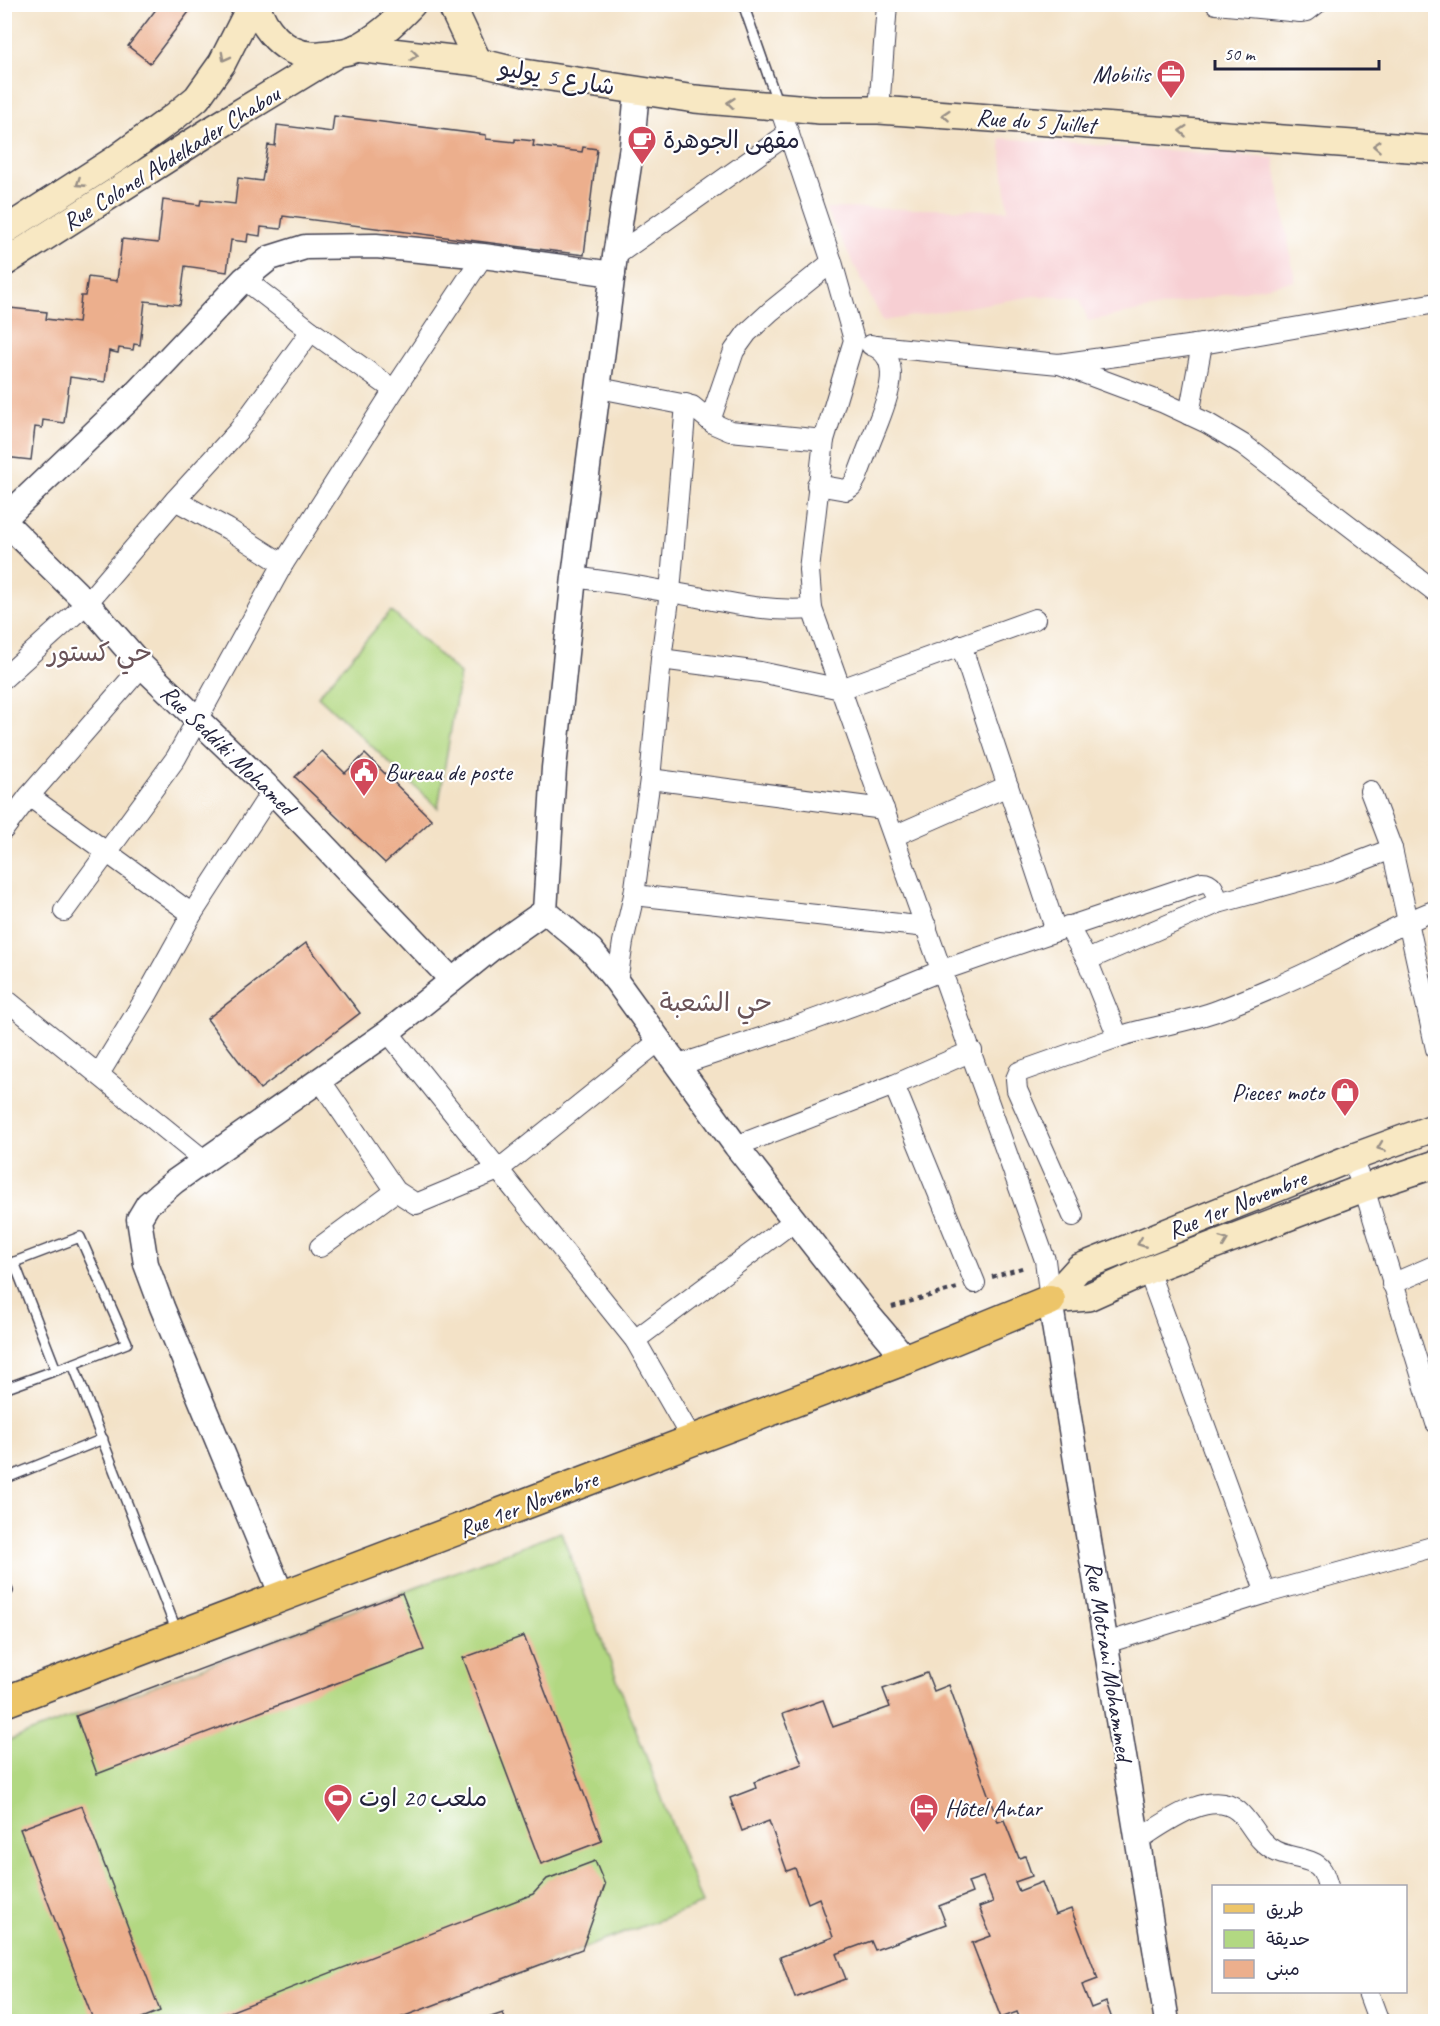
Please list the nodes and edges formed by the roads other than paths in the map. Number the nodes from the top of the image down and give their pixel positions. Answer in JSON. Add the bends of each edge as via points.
{"nodes":[{"id":1,"x":254,"y":4,"type":"edge"},
{"id":2,"x":412,"y":4,"type":"edge"},
{"id":3,"x":451,"y":4,"type":"edge"},
{"id":4,"x":743,"y":4,"type":"edge"},
{"id":5,"x":887,"y":4,"type":"edge"},
{"id":6,"x":1216,"y":4,"type":"edge"},
{"id":7,"x":1316,"y":4,"type":"edge"},
{"id":8,"x":347,"y":51,"type":"junction"},
{"id":9,"x":478,"y":62,"type":"junction"},
{"id":10,"x":636,"y":90,"type":"junction"},
{"id":11,"x":780,"y":108,"type":"junction"},
{"id":12,"x":879,"y":110,"type":"junction"},
{"id":13,"x":789,"y":134,"type":"junction"},
{"id":14,"x":1436,"y":150,"type":"edge"},
{"id":15,"x":4,"y":231,"type":"edge"},
{"id":16,"x":483,"y":256,"type":"junction"},
{"id":17,"x":832,"y":262,"type":"junction"},
{"id":18,"x":4,"y":263,"type":"edge"},
{"id":19,"x":614,"y":265,"type":"junction"},
{"id":20,"x":244,"y":279,"type":"junction"},
{"id":21,"x":1436,"y":303,"type":"edge"},
{"id":22,"x":311,"y":331,"type":"junction"},
{"id":23,"x":854,"y":340,"type":"junction"},
{"id":24,"x":1202,"y":344,"type":"junction"},
{"id":25,"x":876,"y":346,"type":"junction"},
{"id":26,"x":1059,"y":364,"type":"junction"},
{"id":27,"x":599,"y":388,"type":"junction"},
{"id":28,"x":394,"y":390,"type":"junction"},
{"id":29,"x":686,"y":404,"type":"junction"},
{"id":30,"x":1189,"y":415,"type":"junction"},
{"id":31,"x":710,"y":421,"type":"junction"},
{"id":32,"x":824,"y":440,"type":"junction"},
{"id":33,"x":817,"y":485,"type":"junction"},
{"id":34,"x":174,"y":500,"type":"junction"},
{"id":35,"x":4,"y":520,"type":"edge"},
{"id":36,"x":283,"y":564,"type":"junction"},
{"id":37,"x":574,"y":577,"type":"junction"},
{"id":38,"x":670,"y":592,"type":"junction"},
{"id":39,"x":1436,"y":592,"type":"edge"},
{"id":40,"x":87,"y":603,"type":"junction"},
{"id":41,"x":812,"y":609,"type":"junction"},
{"id":42,"x":1035,"y":620,"type":"dead end"},
{"id":43,"x":961,"y":645,"type":"junction"},
{"id":44,"x":661,"y":659,"type":"junction"},
{"id":45,"x":142,"y":666,"type":"junction"},
{"id":46,"x":4,"y":678,"type":"edge"},
{"id":47,"x":841,"y":689,"type":"junction"},
{"id":48,"x":198,"y":719,"type":"junction"},
{"id":49,"x":650,"y":778,"type":"junction"},
{"id":50,"x":1008,"y":786,"type":"junction"},
{"id":51,"x":273,"y":791,"type":"junction"},
{"id":52,"x":1370,"y":791,"type":"dead end"},
{"id":53,"x":29,"y":796,"type":"junction"},
{"id":54,"x":884,"y":809,"type":"junction"},
{"id":55,"x":4,"y":829,"type":"edge"},
{"id":56,"x":894,"y":836,"type":"junction"},
{"id":57,"x":1392,"y":849,"type":"junction"},
{"id":58,"x":107,"y":852,"type":"junction"},
{"id":59,"x":634,"y":895,"type":"junction"},
{"id":60,"x":1218,"y":903,"type":"junction"},
{"id":61,"x":1436,"y":910,"type":"edge"},
{"id":62,"x":64,"y":911,"type":"dead end"},
{"id":63,"x":545,"y":911,"type":"junction"},
{"id":64,"x":192,"y":914,"type":"junction"},
{"id":65,"x":1406,"y":921,"type":"junction"},
{"id":66,"x":927,"y":927,"type":"junction"},
{"id":67,"x":1062,"y":928,"type":"junction"},
{"id":68,"x":1086,"y":960,"type":"junction"},
{"id":69,"x":943,"y":970,"type":"junction"},
{"id":70,"x":452,"y":980,"type":"junction"},
{"id":71,"x":617,"y":982,"type":"junction"},
{"id":72,"x":4,"y":998,"type":"edge"},
{"id":73,"x":1433,"y":1024,"type":"edge"},
{"id":74,"x":388,"y":1032,"type":"junction"},
{"id":75,"x":1118,"y":1037,"type":"junction"},
{"id":76,"x":659,"y":1041,"type":"junction"},
{"id":77,"x":1436,"y":1049,"type":"edge"},
{"id":78,"x":972,"y":1051,"type":"junction"},
{"id":79,"x":676,"y":1066,"type":"junction"},
{"id":80,"x":99,"y":1074,"type":"junction"},
{"id":81,"x":321,"y":1080,"type":"junction"},
{"id":82,"x":894,"y":1085,"type":"junction"},
{"id":83,"x":1436,"y":1127,"type":"edge"},
{"id":84,"x":736,"y":1146,"type":"junction"},
{"id":85,"x":1351,"y":1158,"type":"junction"},
{"id":86,"x":205,"y":1161,"type":"junction"},
{"id":87,"x":1436,"y":1164,"type":"edge"},
{"id":88,"x":498,"y":1170,"type":"junction"},
{"id":89,"x":1364,"y":1188,"type":"junction"},
{"id":90,"x":396,"y":1191,"type":"junction"},
{"id":91,"x":1073,"y":1216,"type":"dead end"},
{"id":92,"x":794,"y":1221,"type":"junction"},
{"id":93,"x":320,"y":1247,"type":"dead end"},
{"id":94,"x":9,"y":1264,"type":"edge"},
{"id":95,"x":1436,"y":1265,"type":"edge"},
{"id":96,"x":1148,"y":1270,"type":"junction"},
{"id":97,"x":975,"y":1283,"type":"dead end"},
{"id":98,"x":1392,"y":1284,"type":"junction"},
{"id":99,"x":1050,"y":1300,"type":"junction"},
{"id":100,"x":635,"y":1340,"type":"junction"},
{"id":101,"x":906,"y":1359,"type":"junction"},
{"id":102,"x":73,"y":1364,"type":"junction"},
{"id":103,"x":56,"y":1370,"type":"junction"},
{"id":104,"x":4,"y":1389,"type":"edge"},
{"id":105,"x":1436,"y":1423,"type":"edge"},
{"id":106,"x":102,"y":1439,"type":"junction"},
{"id":107,"x":693,"y":1441,"type":"junction"},
{"id":108,"x":4,"y":1479,"type":"edge"},
{"id":109,"x":1436,"y":1546,"type":"edge"},
{"id":110,"x":1266,"y":1593,"type":"junction"},
{"id":111,"x":283,"y":1598,"type":"junction"},
{"id":112,"x":179,"y":1637,"type":"junction"},
{"id":113,"x":1106,"y":1643,"type":"junction"},
{"id":114,"x":4,"y":1702,"type":"edge"},
{"id":115,"x":1138,"y":1840,"type":"junction"},
{"id":116,"x":1327,"y":1885,"type":"edge"},
{"id":117,"x":1368,"y":1993,"type":"edge"},
{"id":118,"x":1167,"y":2022,"type":"edge"},
{"id":119,"x":1379,"y":2022,"type":"edge"}],
"edges":[{"from":1,"to":8,"type":"main road","name":"شارع 5 يوليو","via":[[260,19],[287,48],[309,56]]},
{"from":1,"to":15,"type":"main road","name":"Rue Colonel Abdelkader Chabou","one_way":true,"via":[[222,63],[197,98],[116,159]]},
{"from":2,"to":8,"type":"main road","name":"Rue Colonel Abdelkader Chabou","via":[[374,38]]},
{"from":3,"to":9,"type":"main road","name":"شارع 5 يوليو"},
{"from":4,"to":11,"type":"lane"},
{"from":5,"to":12,"type":"street"},
{"from":6,"to":7,"type":"street","via":[[1300,12]]},
{"from":8,"to":9,"type":"main road","name":"شارع 5 يوليو","one_way":true},
{"from":8,"to":18,"type":"main road","name":"Rue Colonel Abdelkader Chabou","via":[[215,128]]},
{"from":9,"to":10,"type":"main road","name":"شارع 5 يوليو"},
{"from":11,"to":10,"type":"main road","name":"Rue du 5 Juillet","one_way":true},
{"from":10,"to":19,"type":"street","via":[[632,146]]},
{"from":11,"to":12,"type":"main road","name":"Rue du 5 Juillet"},
{"from":11,"to":13,"type":"street"},
{"from":14,"to":12,"type":"main road","name":"Rue du 5 Juillet","one_way":true},
{"from":13,"to":17,"type":"street"},
{"from":13,"to":19,"type":"street"},
{"from":16,"to":19,"type":"street"},
{"from":16,"to":20,"type":"street","via":[[376,246],[305,247],[270,258]]},
{"from":16,"to":28,"type":"street"},
{"from":17,"to":23,"type":"street"},
{"from":17,"to":31,"type":"street","via":[[747,333],[735,351]]},
{"from":19,"to":27,"type":"street"},
{"from":20,"to":22,"type":"street"},
{"from":20,"to":35,"type":"street","via":[[133,396]]},
{"from":21,"to":24,"type":"street"},
{"from":22,"to":28,"type":"street"},
{"from":22,"to":34,"type":"street","via":[[239,430]]},
{"from":23,"to":25,"type":"street"},
{"from":23,"to":32,"type":"street"},
{"from":24,"to":26,"type":"street"},
{"from":24,"to":30,"type":"street"},
{"from":25,"to":26,"type":"street"},
{"from":25,"to":33,"type":"street","via":[[891,368],[889,395],[857,477],[846,490]]},
{"from":26,"to":30,"type":"street"},
{"from":27,"to":29,"type":"street"},
{"from":27,"to":37,"type":"street"},
{"from":28,"to":36,"type":"street"},
{"from":29,"to":31,"type":"street"},
{"from":29,"to":38,"type":"street"},
{"from":30,"to":39,"type":"street","via":[[1244,445]]},
{"from":31,"to":32,"type":"street","via":[[730,431]]},
{"from":32,"to":33,"type":"street"},
{"from":33,"to":41,"type":"street","via":[[809,570]]},
{"from":34,"to":36,"type":"street"},
{"from":34,"to":40,"type":"street"},
{"from":35,"to":40,"type":"street","name":"Rue Seddiki Mohamed"},
{"from":36,"to":48,"type":"street"},
{"from":37,"to":38,"type":"street"},
{"from":37,"to":63,"type":"street","via":[[554,768]]},
{"from":38,"to":41,"type":"street","via":[[757,609]]},
{"from":38,"to":44,"type":"street"},
{"from":40,"to":45,"type":"street","name":"Rue Seddiki Mohamed"},
{"from":40,"to":46,"type":"street"},
{"from":41,"to":47,"type":"street"},
{"from":42,"to":43,"type":"street"},
{"from":43,"to":47,"type":"street"},
{"from":43,"to":50,"type":"street"},
{"from":44,"to":47,"type":"street","via":[[760,672]]},
{"from":44,"to":49,"type":"street"},
{"from":45,"to":48,"type":"street","name":"Rue Seddiki Mohamed"},
{"from":45,"to":53,"type":"street"},
{"from":47,"to":54,"type":"street"},
{"from":48,"to":51,"type":"street","name":"Rue Seddiki Mohamed"},
{"from":48,"to":58,"type":"street","via":[[176,758]]},
{"from":49,"to":54,"type":"street"},
{"from":49,"to":59,"type":"street"},
{"from":50,"to":56,"type":"street"},
{"from":50,"to":67,"type":"street"},
{"from":51,"to":64,"type":"street"},
{"from":51,"to":70,"type":"street","name":"Rue Seddiki Mohamed"},
{"from":52,"to":57,"type":"street"},
{"from":53,"to":55,"type":"street"},
{"from":53,"to":58,"type":"street"},
{"from":54,"to":56,"type":"street"},
{"from":56,"to":66,"type":"street"},
{"from":57,"to":60,"type":"street","via":[[1332,872]]},
{"from":57,"to":65,"type":"street"},
{"from":58,"to":62,"type":"street"},
{"from":58,"to":64,"type":"street"},
{"from":59,"to":66,"type":"street"},
{"from":59,"to":71,"type":"street"},
{"from":60,"to":67,"type":"street","via":[[1212,885],[1202,882]]},
{"from":60,"to":68,"type":"street"},
{"from":61,"to":65,"type":"street"},
{"from":63,"to":70,"type":"street"},
{"from":63,"to":71,"type":"street","via":[[591,950]]},
{"from":64,"to":80,"type":"street"},
{"from":65,"to":73,"type":"street"},
{"from":65,"to":75,"type":"street","via":[[1304,974],[1219,1011]]},
{"from":66,"to":69,"type":"street"},
{"from":67,"to":68,"type":"street"},
{"from":67,"to":69,"type":"street"},
{"from":68,"to":75,"type":"street"},
{"from":69,"to":78,"type":"street"},
{"from":69,"to":79,"type":"street","via":[[794,1027]]},
{"from":70,"to":74,"type":"street"},
{"from":71,"to":76,"type":"street"},
{"from":72,"to":80,"type":"street"},
{"from":73,"to":77,"type":"street"},
{"from":74,"to":81,"type":"street"},
{"from":74,"to":88,"type":"street"},
{"from":75,"to":91,"type":"street","via":[[1019,1072],[1016,1079],[1017,1090]]},
{"from":76,"to":79,"type":"street"},
{"from":76,"to":88,"type":"street"},
{"from":78,"to":82,"type":"street"},
{"from":78,"to":99,"type":"street","via":[[1045,1260]]},
{"from":79,"to":84,"type":"street"},
{"from":80,"to":86,"type":"street"},
{"from":81,"to":86,"type":"street"},
{"from":81,"to":90,"type":"street"},
{"from":82,"to":84,"type":"street"},
{"from":82,"to":97,"type":"street"},
{"from":83,"to":85,"type":"main road","name":"Rue 1er Novembre","one_way":true},
{"from":84,"to":92,"type":"street"},
{"from":85,"to":89,"type":"street"},
{"from":85,"to":99,"type":"main road","name":"Rue 1er Novembre","one_way":true,"via":[[1079,1268]]},
{"from":86,"to":111,"type":"street","via":[[148,1204],[139,1219],[146,1264]]},
{"from":87,"to":89,"type":"main road","name":"Rue 1er Novembre"},
{"from":88,"to":90,"type":"street","via":[[416,1204]]},
{"from":88,"to":100,"type":"street"},
{"from":96,"to":89,"type":"main road","name":"Rue 1er Novembre","one_way":true},
{"from":89,"to":98,"type":"street"},
{"from":90,"to":93,"type":"street"},
{"from":92,"to":100,"type":"street"},
{"from":92,"to":101,"type":"street"},
{"from":94,"to":102,"type":"lane","via":[[80,1237],[127,1343]]},
{"from":94,"to":103,"type":"lane"},
{"from":95,"to":98,"type":"street"},
{"from":96,"to":99,"type":"main road","name":"Rue 1er Novembre","via":[[1088,1297]]},
{"from":96,"to":110,"type":"street"},
{"from":98,"to":105,"type":"street"},
{"from":99,"to":101,"type":"main road","name":"Rue 1er Novembre"},
{"from":99,"to":113,"type":"street","name":"Rue Motrani Mohammed"},
{"from":100,"to":107,"type":"street"},
{"from":101,"to":107,"type":"main road","name":"Rue 1er Novembre"},
{"from":102,"to":103,"type":"lane"},
{"from":102,"to":106,"type":"lane"},
{"from":103,"to":104,"type":"lane"},
{"from":106,"to":108,"type":"lane"},
{"from":106,"to":112,"type":"lane"},
{"from":107,"to":111,"type":"main road","name":"Rue 1er Novembre"},
{"from":109,"to":110,"type":"street"},
{"from":110,"to":113,"type":"street"},
{"from":111,"to":112,"type":"main road","name":"Rue 1er Novembre"},
{"from":112,"to":114,"type":"main road","name":"Rue 1er Novembre"},
{"from":113,"to":115,"type":"street","name":"Rue Motrani Mohammed"},
{"from":115,"to":116,"type":"street","via":[[1187,1810],[1212,1803],[1226,1804],[1238,1811],[1257,1837],[1275,1851],[1315,1863]]},
{"from":115,"to":118,"type":"street","name":"Rue Motrani Mohammed"},
{"from":117,"to":119,"type":"street"}]}
